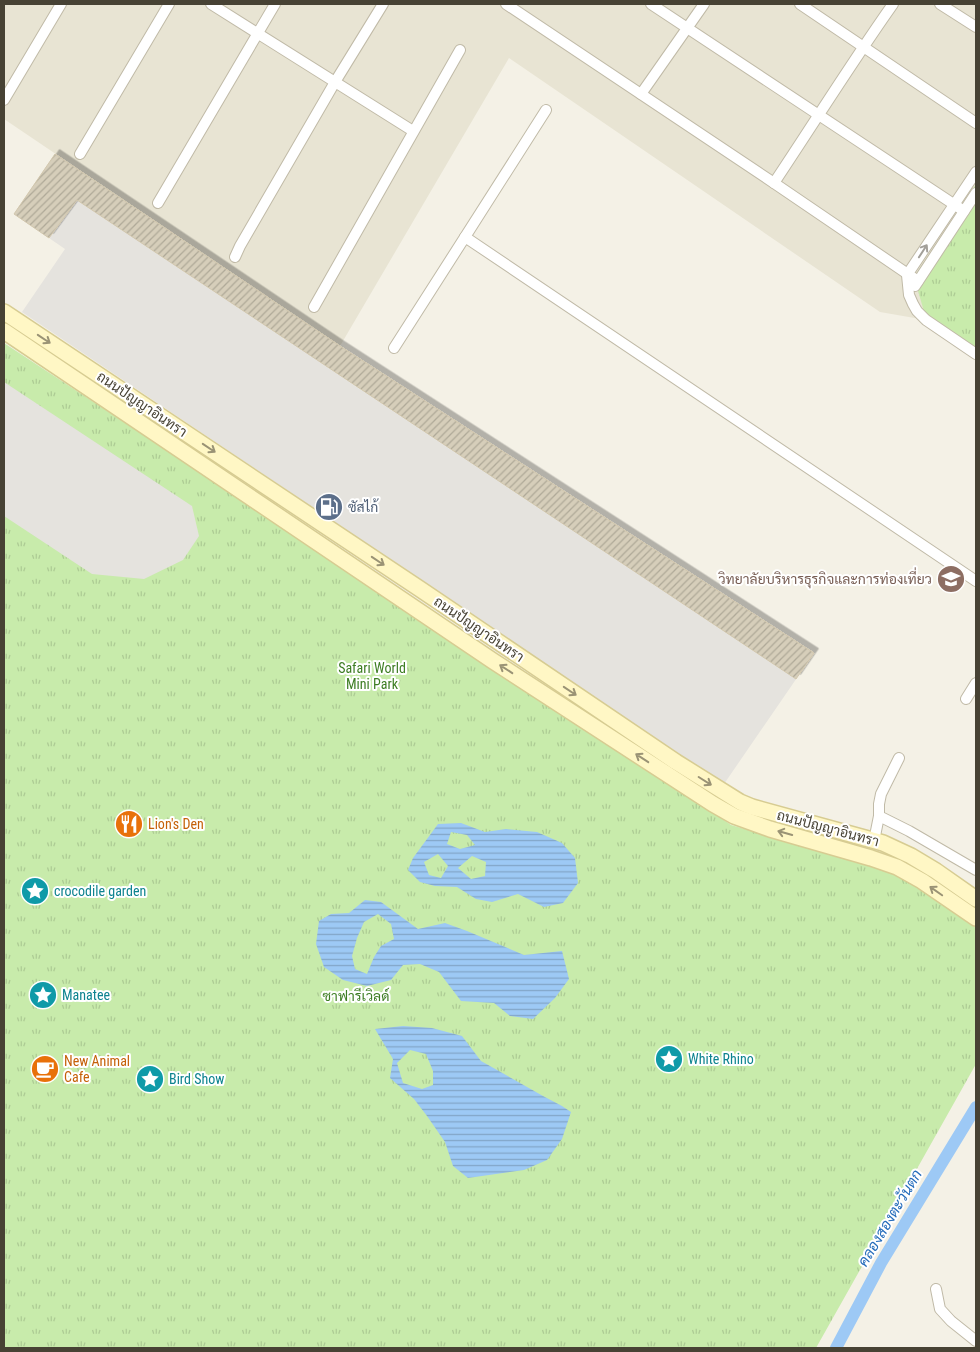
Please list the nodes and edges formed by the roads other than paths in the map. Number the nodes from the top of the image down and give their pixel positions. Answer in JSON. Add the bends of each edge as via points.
{"nodes":[{"id":1,"x":61,"y":4,"type":"edge"},
{"id":2,"x":168,"y":4,"type":"edge"},
{"id":3,"x":211,"y":4,"type":"edge"},
{"id":4,"x":275,"y":4,"type":"edge"},
{"id":5,"x":383,"y":4,"type":"edge"},
{"id":6,"x":508,"y":4,"type":"edge"},
{"id":7,"x":651,"y":4,"type":"edge"},
{"id":8,"x":704,"y":4,"type":"edge"},
{"id":9,"x":800,"y":4,"type":"edge"},
{"id":10,"x":894,"y":4,"type":"edge"},
{"id":11,"x":940,"y":4,"type":"edge"},
{"id":12,"x":976,"y":27,"type":"edge"},
{"id":13,"x":688,"y":28,"type":"junction"},
{"id":14,"x":257,"y":33,"type":"junction"},
{"id":15,"x":863,"y":46,"type":"junction"},
{"id":16,"x":460,"y":50,"type":"dead end"},
{"id":17,"x":335,"y":82,"type":"junction"},
{"id":18,"x":641,"y":94,"type":"junction"},
{"id":19,"x":4,"y":100,"type":"edge"},
{"id":20,"x":546,"y":110,"type":"dead end"},
{"id":21,"x":819,"y":116,"type":"junction"},
{"id":22,"x":976,"y":123,"type":"edge"},
{"id":23,"x":413,"y":131,"type":"junction"},
{"id":24,"x":80,"y":154,"type":"dead end"},
{"id":25,"x":976,"y":172,"type":"edge"},
{"id":26,"x":774,"y":183,"type":"junction"},
{"id":27,"x":976,"y":193,"type":"edge"},
{"id":28,"x":158,"y":203,"type":"dead end"},
{"id":29,"x":954,"y":204,"type":"junction"},
{"id":30,"x":964,"y":211,"type":"junction"},
{"id":31,"x":465,"y":238,"type":"junction"},
{"id":32,"x":235,"y":257,"type":"dead end"},
{"id":33,"x":907,"y":275,"type":"junction"},
{"id":34,"x":918,"y":281,"type":"junction"},
{"id":35,"x":910,"y":295,"type":"junction"},
{"id":36,"x":314,"y":306,"type":"dead end"},
{"id":37,"x":4,"y":312,"type":"edge"},
{"id":38,"x":4,"y":331,"type":"edge"},
{"id":39,"x":394,"y":348,"type":"dead end"},
{"id":40,"x":976,"y":354,"type":"edge"},
{"id":41,"x":976,"y":581,"type":"edge"},
{"id":42,"x":976,"y":684,"type":"edge"},
{"id":43,"x":966,"y":699,"type":"dead end"},
{"id":44,"x":899,"y":758,"type":"dead end"},
{"id":45,"x":879,"y":816,"type":"junction"},
{"id":46,"x":874,"y":841,"type":"junction"},
{"id":47,"x":976,"y":870,"type":"edge"},
{"id":48,"x":976,"y":899,"type":"edge"},
{"id":49,"x":976,"y":918,"type":"edge"},
{"id":50,"x":936,"y":1289,"type":"dead end"},
{"id":51,"x":976,"y":1341,"type":"edge"}],
"edges":[{"from":1,"to":19,"type":"street"},
{"from":2,"to":24,"type":"street"},
{"from":3,"to":14,"type":"street"},
{"from":4,"to":14,"type":"street"},
{"from":5,"to":17,"type":"street"},
{"from":6,"to":18,"type":"street"},
{"from":7,"to":13,"type":"street"},
{"from":8,"to":13,"type":"street"},
{"from":9,"to":15,"type":"street"},
{"from":10,"to":15,"type":"street"},
{"from":11,"to":12,"type":"street"},
{"from":13,"to":18,"type":"street"},
{"from":13,"to":21,"type":"street"},
{"from":14,"to":17,"type":"street"},
{"from":14,"to":28,"type":"street"},
{"from":15,"to":21,"type":"street"},
{"from":15,"to":22,"type":"street"},
{"from":16,"to":23,"type":"street"},
{"from":17,"to":23,"type":"street"},
{"from":17,"to":32,"type":"street"},
{"from":18,"to":26,"type":"street"},
{"from":20,"to":31,"type":"street"},
{"from":21,"to":26,"type":"street"},
{"from":21,"to":29,"type":"street"},
{"from":23,"to":36,"type":"street"},
{"from":25,"to":29,"type":"street"},
{"from":26,"to":33,"type":"street"},
{"from":27,"to":30,"type":"street"},
{"from":29,"to":30,"type":"street"},
{"from":33,"to":29,"type":"street","one_way":true},
{"from":30,"to":34,"type":"street"},
{"from":31,"to":39,"type":"street"},
{"from":31,"to":41,"type":"street"},
{"from":33,"to":34,"type":"street"},
{"from":33,"to":35,"type":"street"},
{"from":34,"to":35,"type":"street"},
{"from":35,"to":40,"type":"street","via":[[912,304],[926,320]]},
{"from":37,"to":46,"type":"street","name":"ถนนปัญญาอินทรา","one_way":true,"via":[[740,802]]},
{"from":49,"to":38,"type":"street","name":"ถนนปัญญาอินทรา","one_way":true,"via":[[897,867],[770,829],[734,816],[713,804],[493,661]]},
{"from":42,"to":43,"type":"street"},
{"from":44,"to":45,"type":"street","via":[[881,794]]},
{"from":45,"to":46,"type":"street"},
{"from":45,"to":47,"type":"street"},
{"from":46,"to":48,"type":"street","name":"ถนนปัญญาอินทรา","via":[[911,856]]},
{"from":50,"to":51,"type":"street","via":[[940,1309]]}]}
